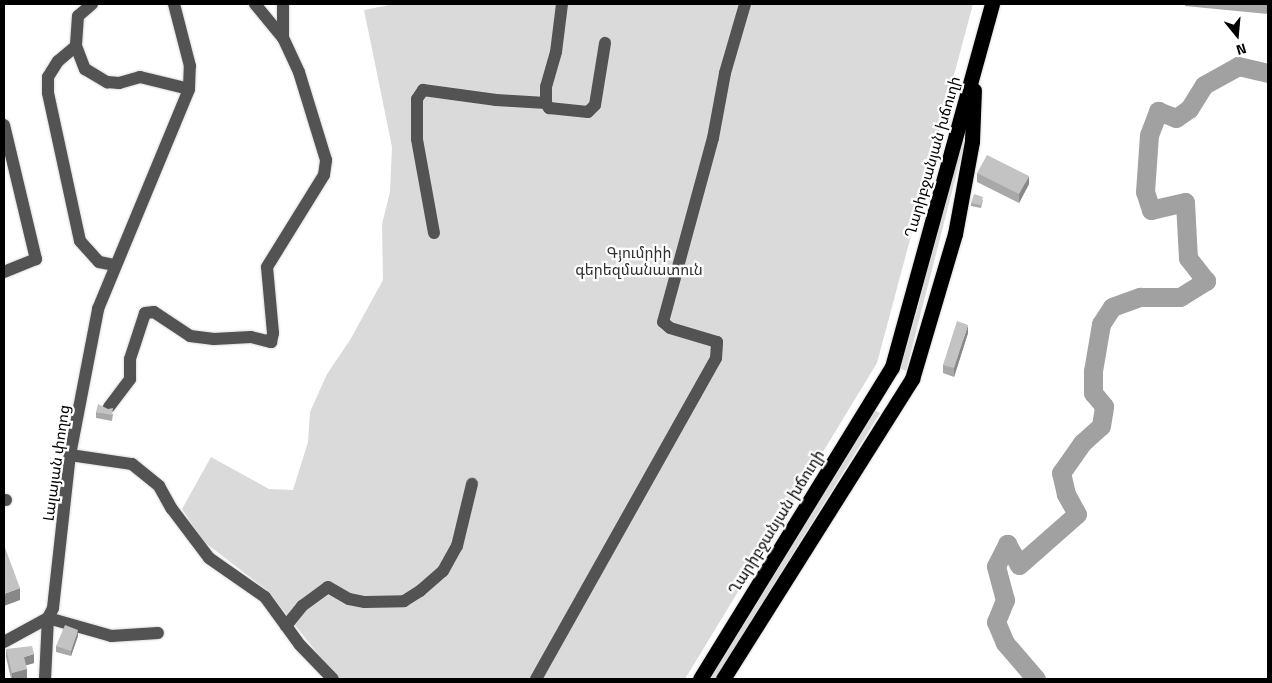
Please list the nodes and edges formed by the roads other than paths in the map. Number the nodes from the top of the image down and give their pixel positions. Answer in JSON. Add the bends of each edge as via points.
{"nodes":[{"id":1,"x":92,"y":4,"type":"edge"},
{"id":2,"x":174,"y":4,"type":"edge"},
{"id":3,"x":255,"y":4,"type":"edge"},
{"id":4,"x":283,"y":4,"type":"edge"},
{"id":5,"x":562,"y":4,"type":"edge"},
{"id":6,"x":745,"y":4,"type":"edge"},
{"id":7,"x":992,"y":4,"type":"edge"},
{"id":8,"x":283,"y":38,"type":"junction"},
{"id":9,"x":605,"y":43,"type":"dead end"},
{"id":10,"x":76,"y":46,"type":"junction"},
{"id":11,"x":974,"y":74,"type":"junction"},
{"id":12,"x":189,"y":89,"type":"junction"},
{"id":13,"x":546,"y":103,"type":"junction"},
{"id":14,"x":4,"y":125,"type":"edge"},
{"id":15,"x":434,"y":233,"type":"dead end"},
{"id":16,"x":114,"y":265,"type":"junction"},
{"id":17,"x":4,"y":272,"type":"edge"},
{"id":18,"x":889,"y":371,"type":"junction"},
{"id":19,"x":912,"y":378,"type":"junction"},
{"id":20,"x":109,"y":407,"type":"edge"},
{"id":21,"x":70,"y":455,"type":"junction"},
{"id":22,"x":472,"y":484,"type":"dead end"},
{"id":23,"x":48,"y":618,"type":"junction"},
{"id":24,"x":286,"y":626,"type":"junction"},
{"id":25,"x":158,"y":633,"type":"dead end"},
{"id":26,"x":4,"y":642,"type":"edge"},
{"id":27,"x":46,"y":679,"type":"edge"},
{"id":28,"x":333,"y":679,"type":"edge"},
{"id":29,"x":536,"y":679,"type":"edge"},
{"id":30,"x":700,"y":679,"type":"edge"},
{"id":31,"x":723,"y":679,"type":"edge"}],
"edges":[{"from":1,"to":10,"type":"street","via":[[78,16]]},
{"from":2,"to":12,"type":"street","name":"Լալայան փողոց","via":[[190,66]]},
{"from":3,"to":8,"type":"street"},
{"from":4,"to":8,"type":"street"},
{"from":5,"to":13,"type":"street","via":[[546,87]]},
{"from":6,"to":29,"type":"street","via":[[663,322],[670,328],[717,342],[716,358]]},
{"from":7,"to":11,"type":"highway"},
{"from":8,"to":20,"type":"street","via":[[299,72],[326,160],[324,174],[267,267],[273,333],[270,342],[251,337],[214,339],[190,336],[154,312],[145,313],[130,359],[130,378]]},
{"from":9,"to":13,"type":"street","via":[[596,105],[588,112],[549,108]]},
{"from":10,"to":12,"type":"street","via":[[85,69],[107,82],[119,83],[140,77]]},
{"from":10,"to":16,"type":"street","via":[[58,61],[48,77],[48,93],[80,241],[100,262]]},
{"from":11,"to":18,"type":"highway","name":"Ղարիբջանյան խճուղի"},
{"from":11,"to":19,"type":"highway","name":"Ղարիբջանյան խճուղի","via":[[972,141],[955,234]]},
{"from":12,"to":16,"type":"street","name":"Լալայան փողոց"},
{"from":13,"to":15,"type":"street","via":[[423,90],[417,99],[417,139]]},
{"from":14,"to":17,"type":"street","via":[[36,260]]},
{"from":16,"to":21,"type":"street","name":"Լալայան փողոց","via":[[98,308]]},
{"from":18,"to":19,"type":"highway"},
{"from":18,"to":30,"type":"highway","name":"Ղարիբջանյան խճուղի"},
{"from":19,"to":31,"type":"highway","name":"Ղարիբջանյան խճուղի"},
{"from":21,"to":23,"type":"street","name":"Լալայան փողոց","via":[[58,587]]},
{"from":21,"to":24,"type":"street","via":[[132,464],[159,486],[172,510],[209,558],[265,597]]},
{"from":22,"to":24,"type":"street","via":[[457,546],[443,571],[420,591],[404,601],[365,602],[349,599],[328,587],[302,606]]},
{"from":23,"to":25,"type":"street","via":[[110,636]]},
{"from":23,"to":26,"type":"street"},
{"from":23,"to":27,"type":"street","name":"Լալայան փողոց"},
{"from":24,"to":28,"type":"street"}]}
